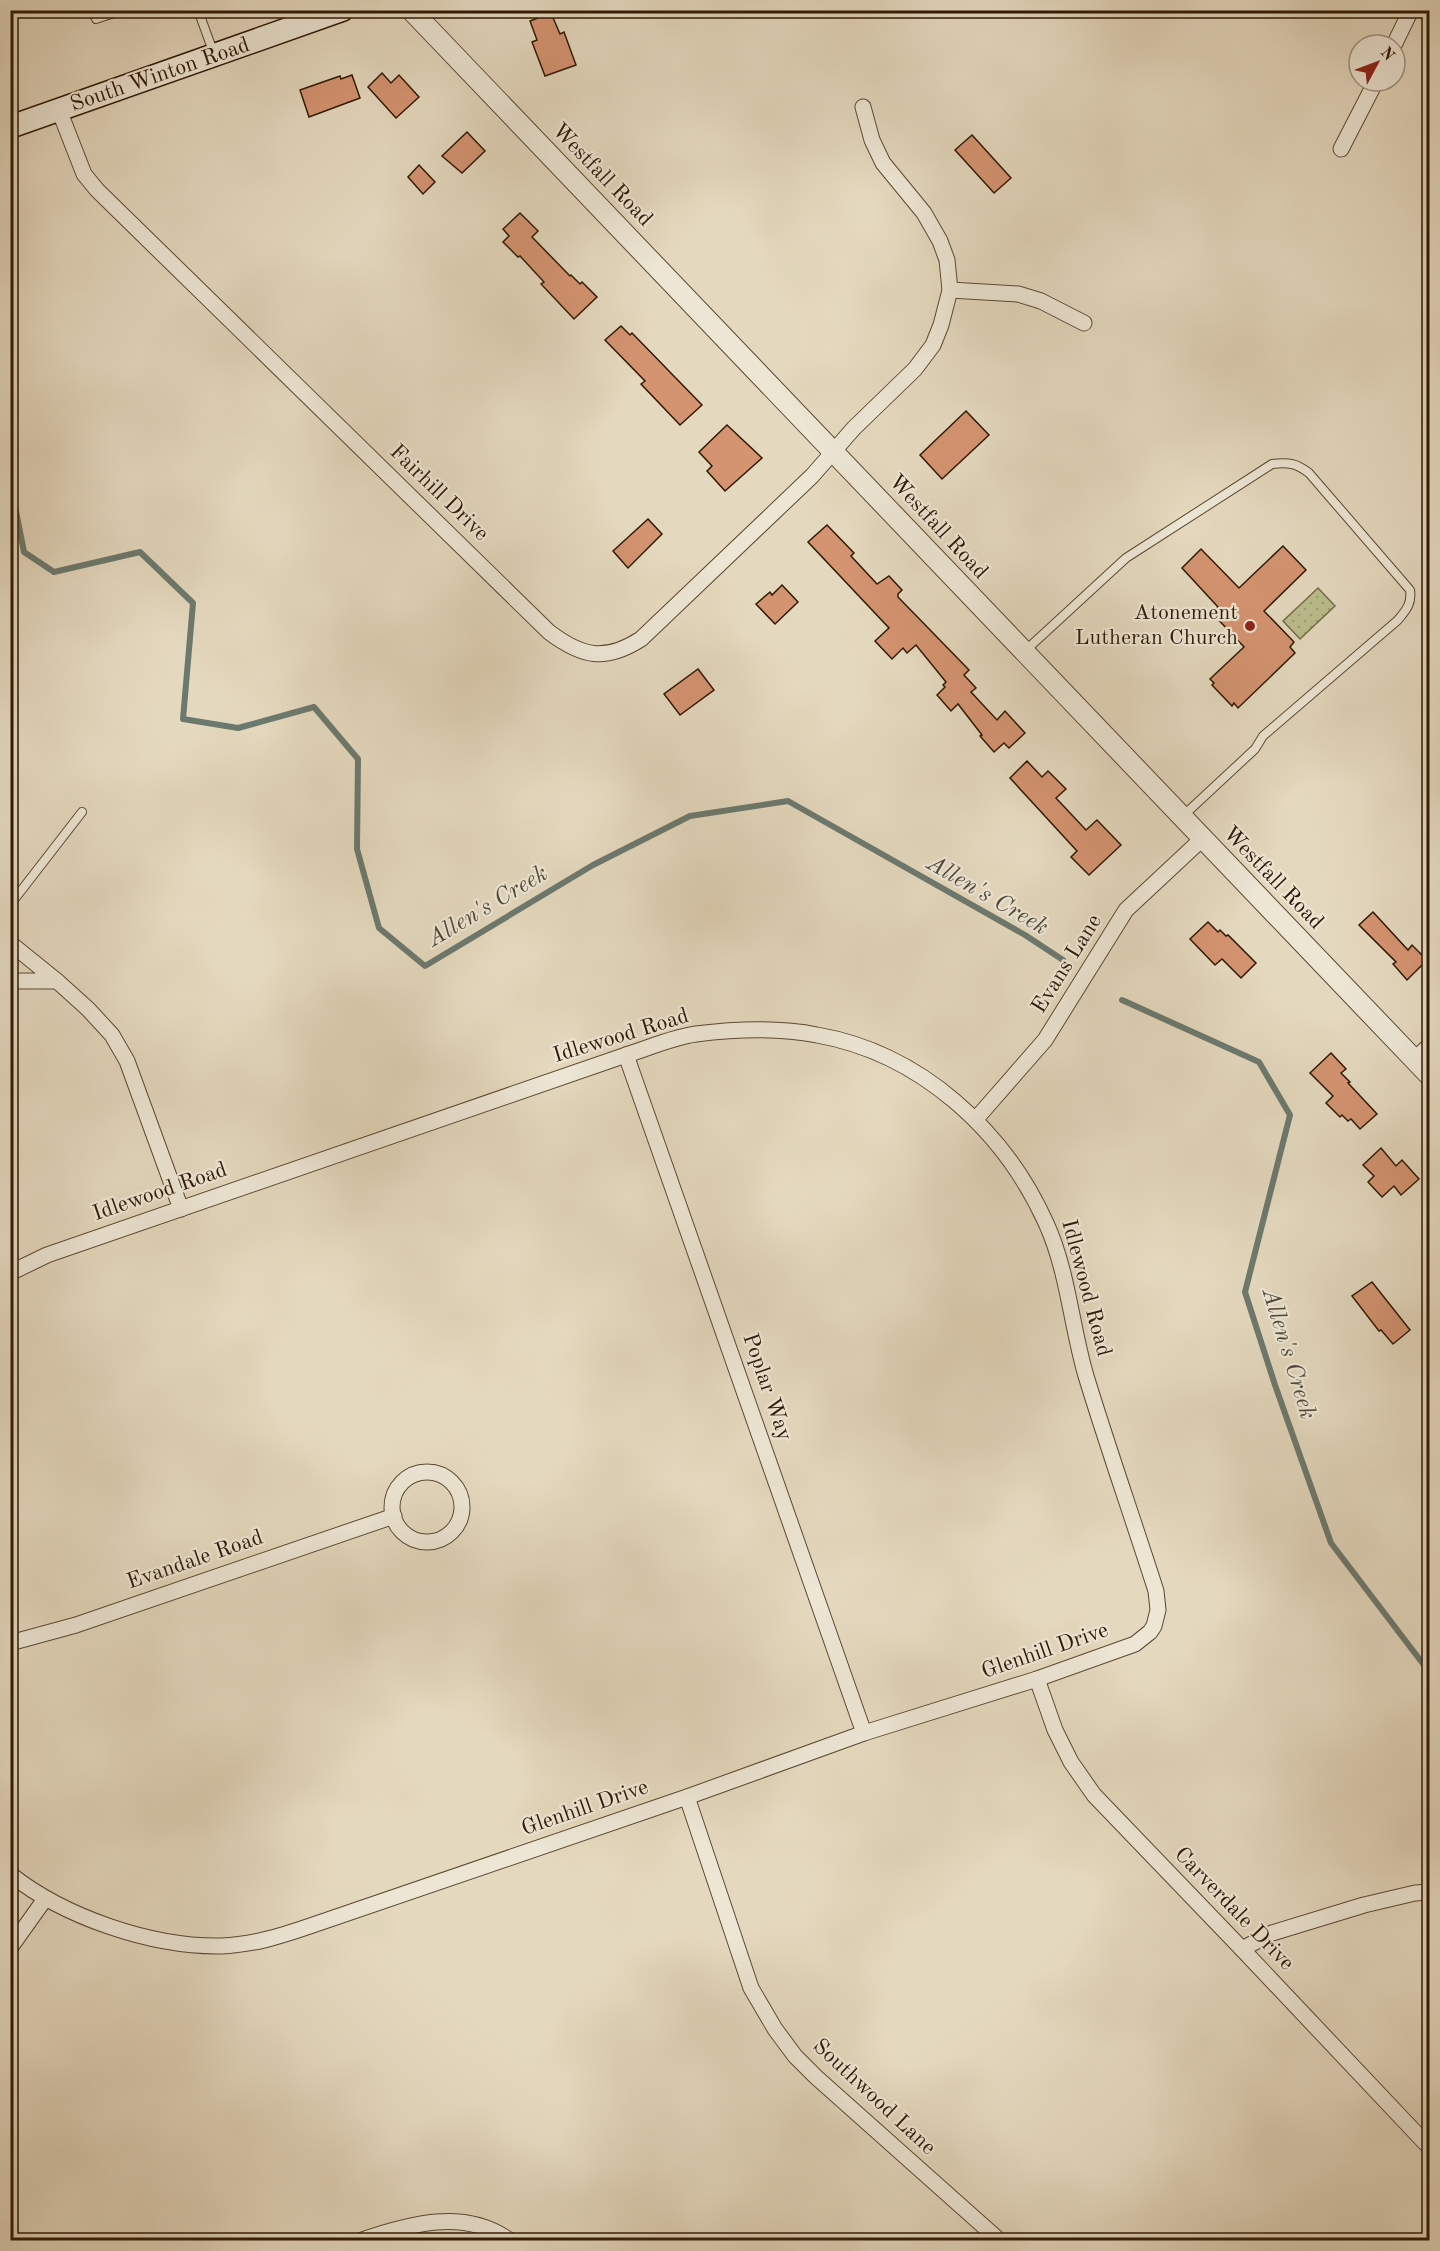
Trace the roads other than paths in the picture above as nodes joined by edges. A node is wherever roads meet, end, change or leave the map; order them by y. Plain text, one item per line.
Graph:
1 (92, 10) edge
2 (123, 10) edge
3 (198, 10) edge
4 (342, 10) edge
5 (411, 10) edge
6 (1412, 10) edge
7 (1400, 33) edge
8 (215, 56) junction
9 (1370, 93) edge
10 (863, 107) dead end
11 (59, 110) junction
12 (10, 127) edge
13 (1341, 149) dead end
14 (951, 290) junction
15 (1084, 323) dead end
16 (833, 452) junction
17 (1024, 652) junction
18 (82, 812) dead end
19 (1182, 817) junction
20 (1202, 838) junction
21 (10, 906) edge
22 (10, 943) edge
23 (10, 981) edge
24 (57, 981) junction
25 (1430, 1046) edge
26 (626, 1055) junction
27 (1414, 1060) junction
28 (1430, 1076) edge
29 (976, 1119) junction
30 (181, 1209) junction
31 (10, 1273) edge
32 (393, 1516) junction
33 (1158, 1610) joint
34 (10, 1644) edge
35 (1037, 1679) junction
36 (864, 1733) junction
37 (687, 1797) junction
38 (10, 1874) edge
39 (1430, 1892) edge
40 (45, 1899) junction
41 (10, 1948) edge
42 (1242, 1949) junction
43 (1430, 2148) edge
44 (362, 2241) edge
45 (509, 2241) edge
46 (999, 2241) edge

1 - 2 lane
3 - 8 lane
4 - 8 main road, South Winton Road
5 - 16 street, Westfall Road
6 - 7 street
8 - 11 main road, South Winton Road
9 - 13 street
10 - 14 street
11 - 12 main road, South Winton Road
11 - 16 street, Fairhill Drive
14 - 15 street
14 - 16 street, Fairhill Drive
16 - 17 street, Westfall Road
17 - 19 street, Westfall Road
17 - 19 lane
18 - 21 lane
19 - 20 street, Westfall Road
20 - 27 street, Westfall Road
20 - 29 street, Evans Lane
22 - 24 street
23 - 24 street
24 - 30 street
25 - 27 street
26 - 29 street, Idlewood Road
26 - 30 street, Idlewood Road
26 - 36 street, Poplar Way
27 - 28 street, Westfall Road
29 - 33 street, Idlewood Road
30 - 31 street, Idlewood Road
32 - 32 street
32 - 34 street, Evandale Road
33 - 35 street, Glenhill Drive
35 - 36 street, Glenhill Drive
35 - 42 street, Carverdale Drive
36 - 37 street, Glenhill Drive
37 - 40 street, Glenhill Drive
37 - 46 street, Southwood Lane
38 - 40 street, Glenhill Drive
39 - 42 street
40 - 41 street
42 - 43 street, Carverdale Drive
44 - 45 street

